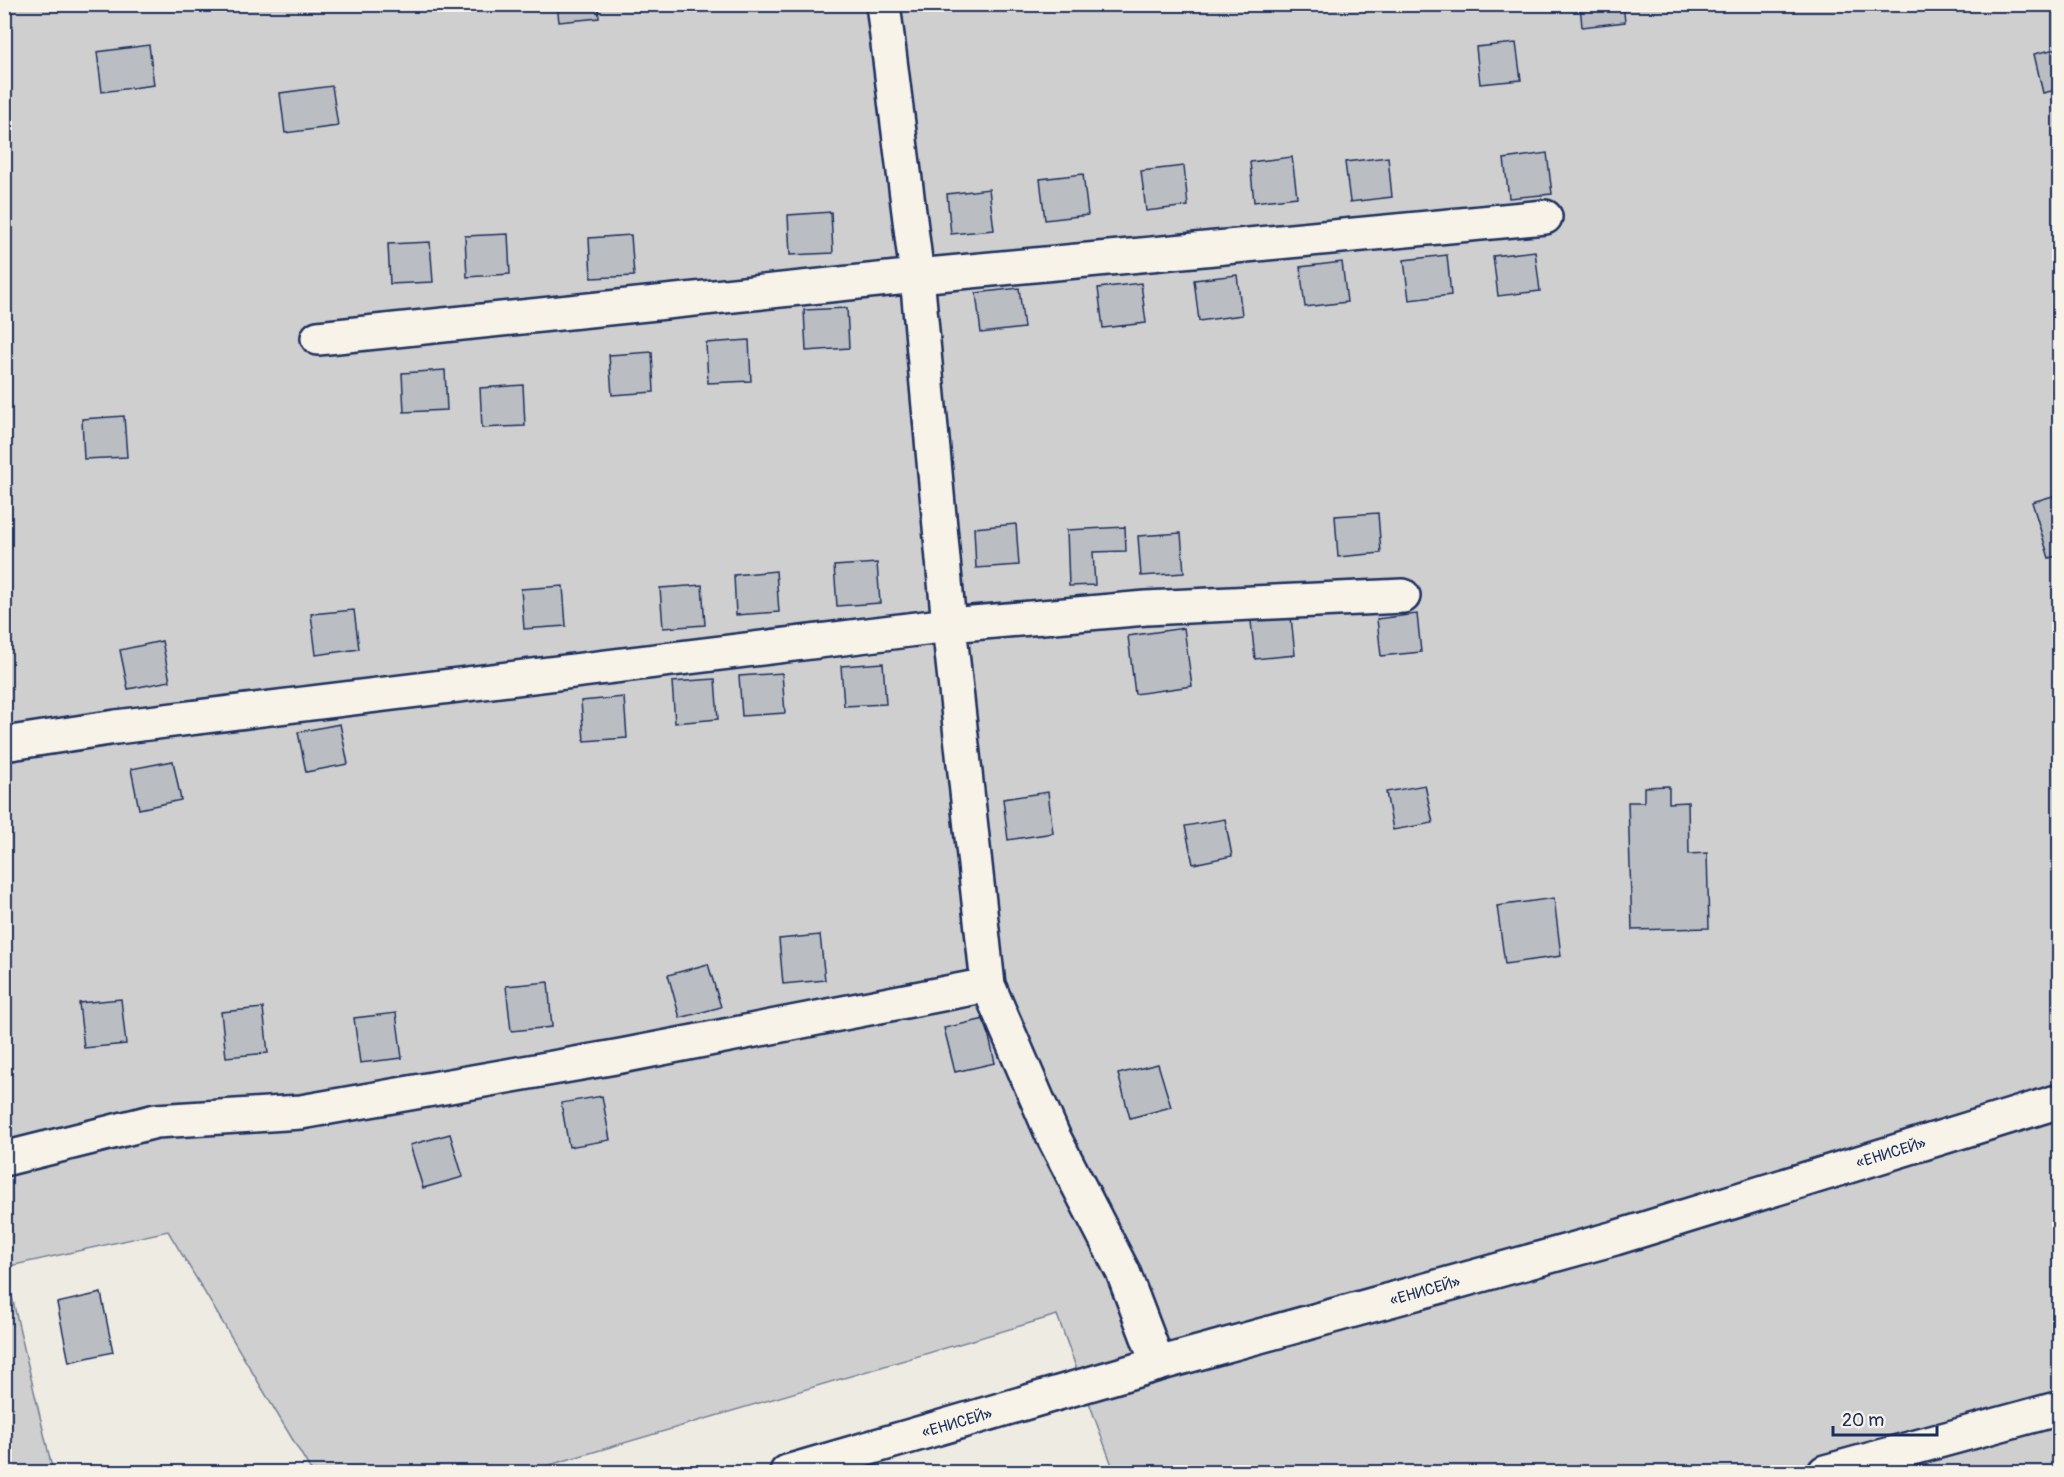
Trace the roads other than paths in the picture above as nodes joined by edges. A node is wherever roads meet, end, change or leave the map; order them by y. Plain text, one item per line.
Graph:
1 (883, 4) edge
2 (1545, 217) dead end
3 (917, 276) junction
4 (318, 338) dead end
5 (1403, 596) dead end
6 (949, 625) junction
7 (4, 744) edge
8 (988, 985) junction
9 (2060, 1101) edge
10 (4, 1159) edge
11 (1158, 1364) junction
12 (2060, 1408) edge
13 (787, 1473) edge
14 (1825, 1473) edge

1 - 3 main road
2 - 3 main road
3 - 4 main road
3 - 6 main road
5 - 6 main road
6 - 7 main road
6 - 8 main road
8 - 10 main road
8 - 11 main road
9 - 11 main road, «ЕНИСЕЙ»
11 - 13 main road, «ЕНИСЕЙ»
12 - 14 main road

